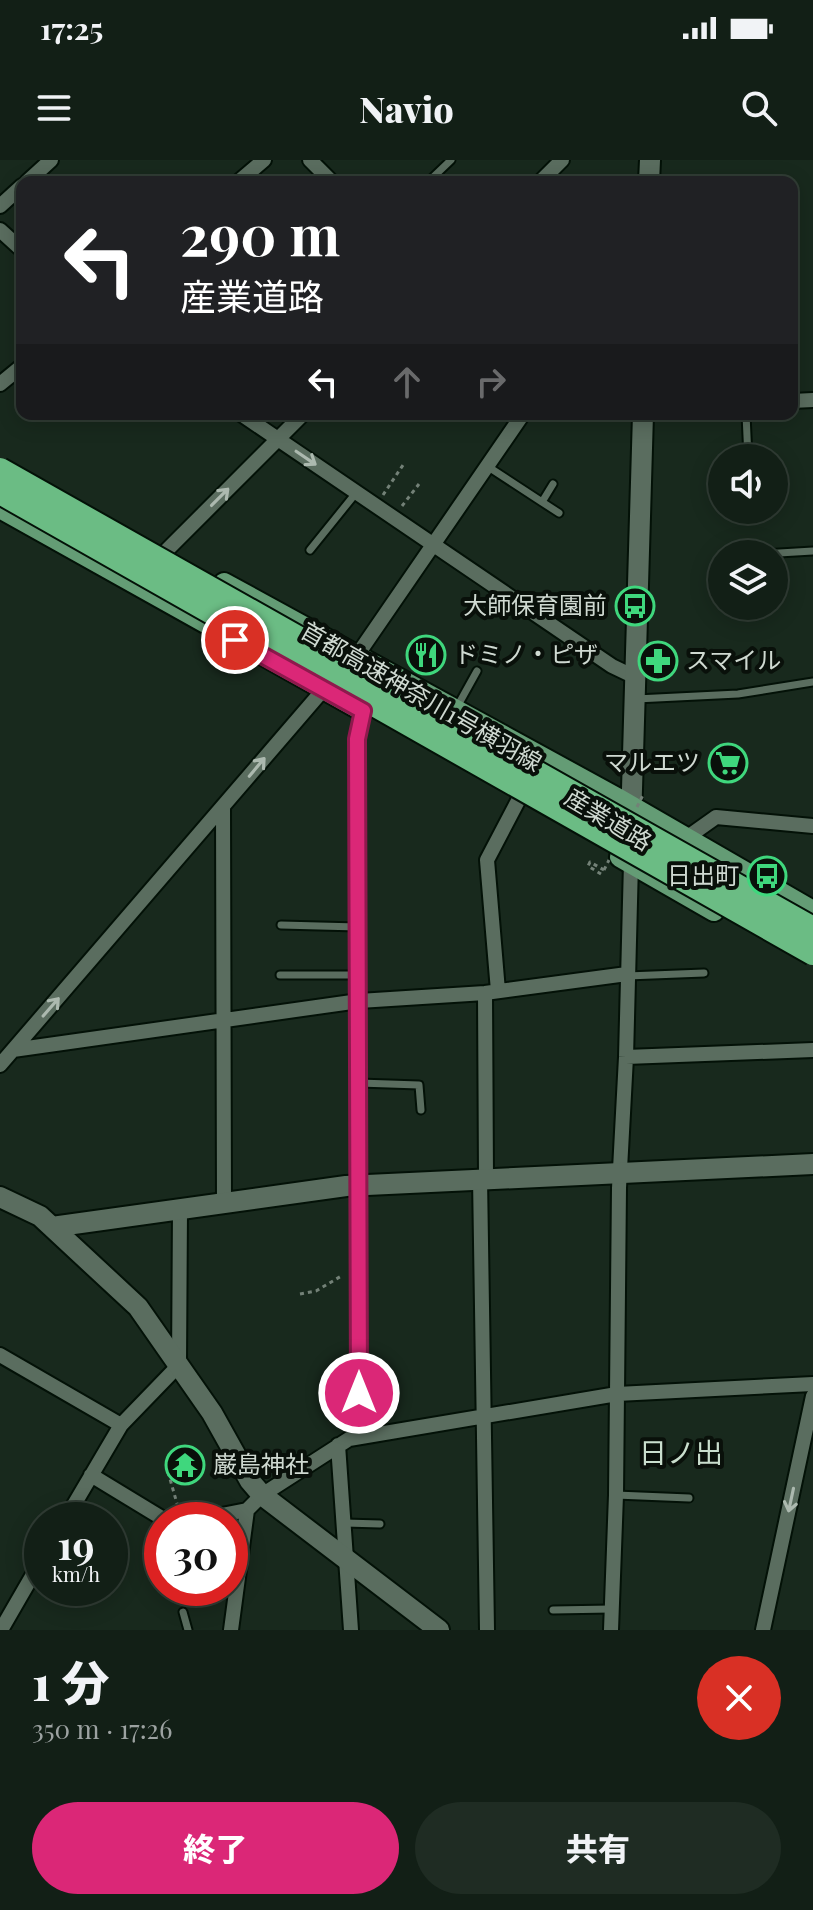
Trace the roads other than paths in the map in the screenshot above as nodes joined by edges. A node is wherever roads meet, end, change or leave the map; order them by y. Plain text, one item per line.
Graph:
1 (51, 160) edge
2 (264, 160) edge
3 (310, 160) edge
4 (451, 160) edge
5 (562, 160) edge
6 (34, 176) edge
7 (247, 176) edge
8 (326, 176) edge
9 (434, 176) edge
10 (546, 176) edge
11 (16, 191) edge
12 (0, 206) edge
13 (0, 230) edge
14 (16, 245) edge
15 (16, 371) edge
16 (0, 384) edge
17 (250, 420) edge
18 (297, 420) edge
19 (519, 420) edge
20 (642, 420) edge
21 (746, 420) edge
22 (278, 439) junction
23 (747, 444) edge
24 (0, 458) edge
25 (487, 466) junction
26 (0, 470) edge
27 (553, 484) dead end
28 (0, 492) edge
29 (357, 492) junction
30 (542, 502) junction
31 (0, 508) edge
32 (559, 513) dead end
33 (432, 543) junction
34 (310, 550) dead end
35 (813, 551) edge
36 (165, 552) junction
37 (788, 552) edge
38 (358, 654) junction
39 (477, 671) dead end
40 (637, 678) junction
41 (813, 682) edge
42 (323, 690) junction
43 (636, 699) junction
44 (456, 709) junction
45 (363, 711) junction
46 (520, 797) junction
47 (223, 807) junction
48 (632, 807) junction
49 (813, 826) edge
50 (685, 839) junction
51 (631, 863) junction
52 (813, 911) edge
53 (281, 925) dead end
54 (358, 927) junction
55 (813, 929) edge
56 (813, 953) edge
57 (813, 966) edge
58 (704, 973) dead end
59 (280, 975) dead end
60 (359, 975) junction
61 (627, 975) junction
62 (492, 992) junction
63 (359, 1001) junction
64 (224, 1022) junction
65 (13, 1050) junction
66 (813, 1050) edge
67 (626, 1057) junction
68 (0, 1065) edge
69 (359, 1083) junction
70 (421, 1110) dead end
71 (813, 1164) edge
72 (621, 1173) junction
73 (483, 1178) junction
74 (357, 1185) junction
75 (0, 1197) edge
76 (224, 1204) junction
77 (180, 1210) junction
78 (52, 1227) junction
79 (0, 1355) edge
80 (179, 1365) junction
81 (813, 1384) edge
82 (617, 1394) junction
83 (813, 1396) edge
84 (482, 1419) junction
85 (121, 1425) junction
86 (359, 1437) junction
87 (338, 1445) junction
88 (91, 1475) junction
89 (262, 1495) junction
90 (616, 1495) junction
91 (689, 1498) dead end
92 (75, 1502) edge
93 (144, 1507) edge
94 (248, 1509) edge
95 (345, 1523) junction
96 (380, 1524) dead end
97 (346, 1559) junction
98 (24, 1590) edge
99 (234, 1606) edge
100 (611, 1609) junction
101 (553, 1610) dead end
102 (183, 1612) dead end
103 (1, 1630) edge
104 (188, 1630) edge
105 (231, 1630) edge
106 (351, 1630) edge
107 (439, 1630) edge
108 (487, 1630) edge
109 (611, 1630) edge
110 (763, 1630) edge

1 - 6 street
2 - 7 street
3 - 8 street
4 - 9 lane
5 - 10 street
11 - 12 street
13 - 14 street
15 - 16 street
17 - 22 street
18 - 22 street
19 - 25 street
20 - 40 street
21 - 23 lane
22 -> 29 street
36 -> 22 street
24 - 36 main road, 産業道路
25 - 30 lane
25 - 33 street
26 - 55 highway, 首都高速神奈川1号横羽線, bridge
27 - 30 lane
28 - 56 highway, 首都高速神奈川1号横羽線, bridge
29 - 33 street
29 - 34 lane
30 - 32 lane
31 - 42 main road, 産業道路
33 - 38 street
33 - 40 street
35 - 37 lane
36 - 38 main road, 産業道路
38 - 42 street
38 - 44 main road, 産業道路
39 - 44 lane
40 - 43 street
41 - 43 lane
42 - 45 main road, 産業道路
47 -> 42 street
43 - 48 street
44 - 48 main road, 産業道路
45 - 46 main road, 産業道路
45 - 54 street
46 - 51 main road, 産業道路
46 - 62 street
47 - 64 street
65 -> 47 street
48 - 50 main road, 産業道路
48 - 51 street
49 - 50 street
50 - 52 main road, 産業道路
51 - 57 main road, 産業道路
51 - 61 street
53 - 54 lane
54 - 60 street
58 - 61 lane
59 - 60 lane
60 - 63 street
61 - 62 street
61 - 67 street
62 - 63 street
62 - 73 street
63 - 64 street
63 - 69 street
64 - 65 street
64 - 76 street
65 - 68 street
66 - 67 street
67 - 72 street
69 - 70 lane
69 - 74 street
71 - 72 street
72 - 73 street
72 - 82 street
73 - 74 street
73 - 84 street
74 - 76 street
74 - 86 street
75 - 78 street
76 - 77 street
77 - 78 street
77 - 80 street
78 - 80 street
79 - 85 street
80 - 85 street
80 - 89 street
81 - 82 street
82 - 84 street
82 - 90 street
83 -> 110 street
84 - 86 street
84 - 108 street
85 - 88 street
86 - 87 street
87 - 89 street
87 - 95 street
88 - 92 street
88 - 93 street
89 - 94 street
89 - 97 street
90 - 91 lane
90 - 100 street
95 - 96 lane
95 - 97 street
97 - 106 street
97 - 107 street
98 - 103 street
99 - 105 street
100 - 101 lane
100 - 109 street
102 - 104 lane

